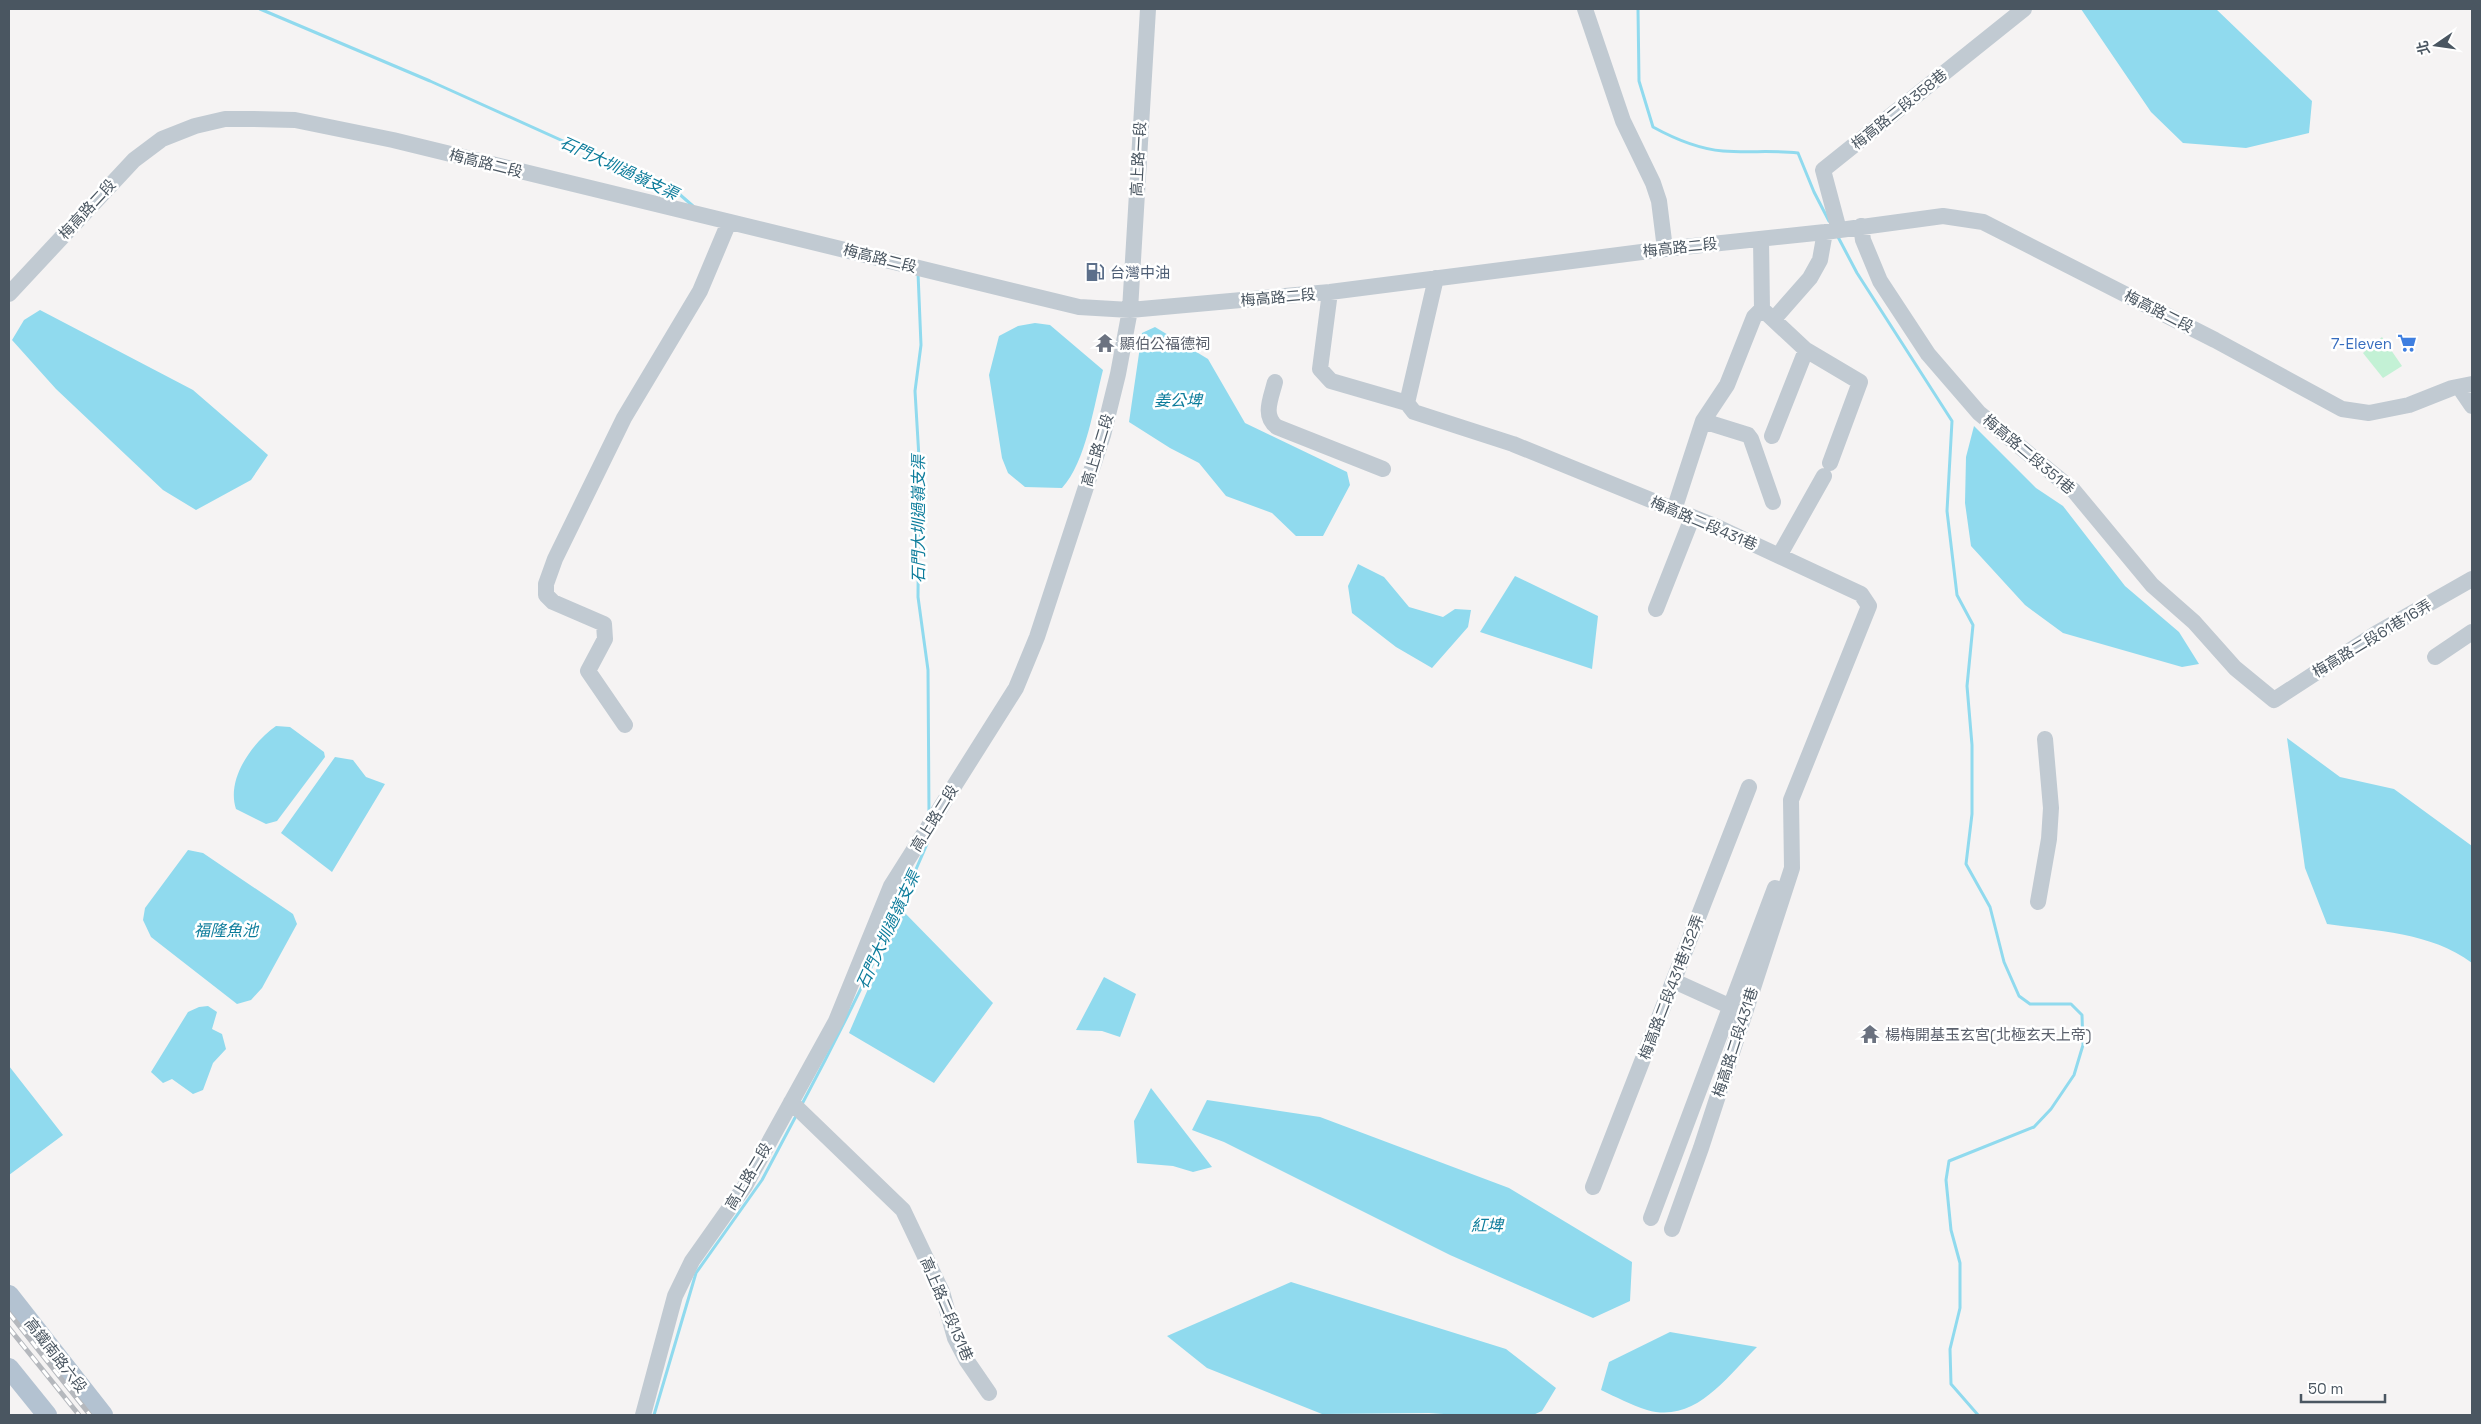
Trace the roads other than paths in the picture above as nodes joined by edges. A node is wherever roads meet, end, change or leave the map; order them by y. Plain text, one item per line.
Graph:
1 (1148, 9) edge
2 (1585, 9) edge
3 (2024, 9) edge
4 (1861, 226) junction
5 (727, 227) junction
6 (1832, 231) junction
7 (1761, 239) junction
8 (1665, 248) junction
9 (1436, 278) junction
10 (1330, 292) junction
11 (9, 294) edge
12 (1130, 310) junction
13 (1768, 314) junction
14 (1806, 350) junction
15 (1275, 382) dead end
16 (2466, 386) edge
17 (1407, 403) junction
18 (2472, 406) edge
19 (1703, 421) junction
20 (1772, 436) dead end
21 (1383, 469) dead end
22 (1773, 502) dead end
23 (1674, 510) junction
24 (1692, 518) junction
25 (1779, 556) junction
26 (2472, 579) edge
27 (1656, 609) dead end
28 (2472, 632) edge
29 (2435, 657) dead end
30 (2274, 700) joint
31 (625, 725) dead end
32 (2045, 739) dead end
33 (1749, 787) dead end
34 (1793, 854) junction
35 (2038, 902) dead end
36 (1674, 981) junction
37 (1729, 1006) junction
38 (797, 1108) junction
39 (1593, 1187) dead end
40 (1651, 1218) dead end
41 (1672, 1229) dead end
42 (9, 1295) edge
43 (9, 1368) edge
44 (989, 1393) dead end
45 (47, 1415) edge
46 (103, 1415) edge
47 (643, 1415) edge

1 - 12 street, 高上路一段
2 - 8 street
3 - 6 street, 梅高路二段358巷
4 - 6 street, 梅高路二段
4 - 16 street, 梅高路二段
4 - 30 street, 梅高路二段351巷
5 - 11 street, 梅高路二段
5 - 12 street, 梅高路二段
5 - 31 street
6 - 7 street, 梅高路二段
6 - 13 street
7 - 8 street, 梅高路二段
7 - 13 street
8 - 9 street, 梅高路二段
9 - 10 street, 梅高路二段
9 - 17 street
10 - 12 street, 梅高路二段
10 - 17 street, 梅高路二段431巷
12 - 38 street, 高上路二段
13 - 14 street
13 - 19 street
14 - 20 street
14 - 25 street
15 - 21 street
16 - 18 street
17 - 23 street, 梅高路二段431巷
19 - 22 street
19 - 23 street
23 - 24 street, 梅高路二段431巷
24 - 25 street, 梅高路二段431巷
24 - 27 street
25 - 34 street, 梅高路二段431巷
26 - 30 street, 梅高路二段61巷16弄
28 - 29 street
32 - 35 street
33 - 36 street, 梅高路二段431巷132弄
34 - 37 street, 梅高路二段431巷
34 - 41 street, 梅高路二段431巷
36 - 37 street
36 - 39 street, 梅高路二段431巷132弄
37 - 40 street, 梅高路二段431巷
38 - 44 street, 高上路二段131巷
38 - 47 street, 高上路二段
42 - 46 main road, 高鐵南路六段
43 - 45 main road

